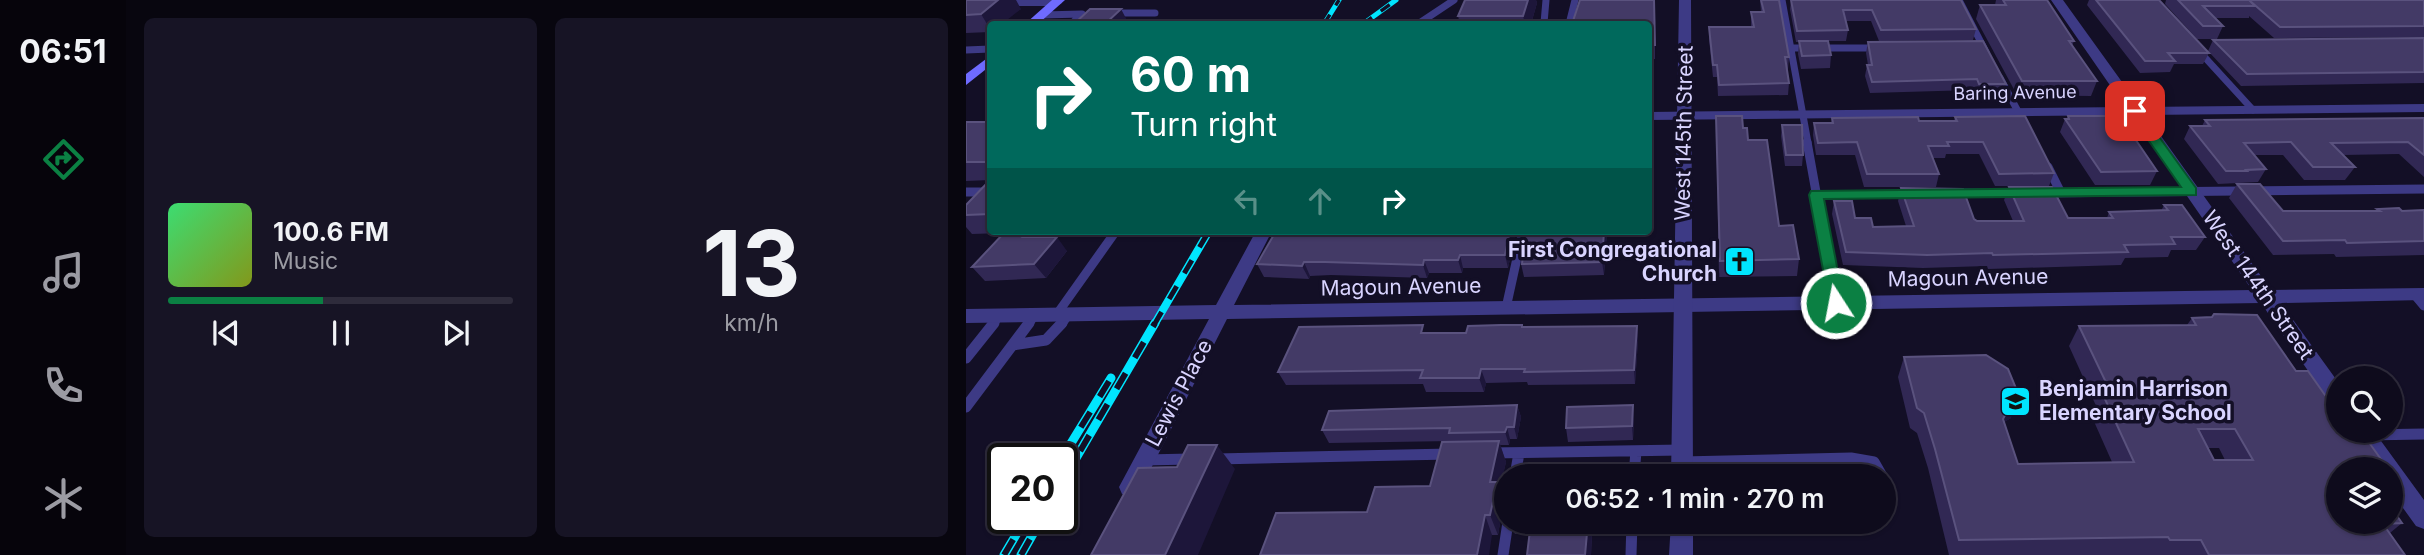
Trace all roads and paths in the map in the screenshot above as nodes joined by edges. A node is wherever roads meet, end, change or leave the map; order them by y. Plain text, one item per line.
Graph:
1 (1454, 0) edge
2 (1546, 0) edge
3 (1575, 0) edge
4 (1685, 0) edge
5 (1782, 0) edge
6 (1959, 0) edge
7 (2057, 0) edge
8 (1057, 1) edge
9 (966, 3) edge
10 (1155, 13) dead end
11 (1082, 14) junction
12 (1094, 14) edge
13 (1105, 14) edge
14 (1042, 15) junction
15 (1035, 21) edge
16 (1074, 21) edge
17 (1422, 21) edge
18 (1544, 21) edge
19 (1570, 21) edge
20 (2207, 45) dead end
21 (1983, 46) junction
22 (1887, 47) edge
23 (1970, 47) edge
24 (1790, 48) junction
25 (987, 49) edge
26 (966, 50) edge
27 (1989, 57) edge
28 (987, 63) edge
29 (1995, 68) edge
30 (966, 81) edge
31 (2424, 108) edge
32 (2253, 110) junction
33 (2135, 111) junction
34 (1801, 114) junction
35 (1652, 116) edge
36 (1684, 116) junction
37 (2022, 118) junction
38 (2043, 158) edge
39 (2424, 188) edge
40 (2191, 191) junction
41 (966, 192) edge
42 (987, 192) edge
43 (2061, 192) junction
44 (1925, 194) edge
45 (1939, 194) edge
46 (1816, 195) junction
47 (1113, 235) edge
48 (1262, 235) edge
49 (1522, 235) edge
50 (2266, 297) junction
51 (2420, 298) edge
52 (1836, 303) junction
53 (1682, 305) junction
54 (1506, 308) junction
55 (1222, 312) junction
56 (1063, 314) junction
57 (1000, 315) junction
58 (1035, 315) junction
59 (966, 316) edge
60 (1013, 345) junction
61 (966, 358) edge
62 (2326, 381) edge
63 (967, 405) edge
64 (2403, 434) edge
65 (2424, 434) edge
66 (1636, 451) junction
67 (1519, 453) junction
68 (1463, 454) edge
69 (1477, 454) edge
70 (1144, 460) junction
71 (1741, 461) junction
72 (1682, 463) edge
73 (1517, 464) edge
74 (1635, 464) edge
75 (1741, 464) edge
76 (1875, 464) edge
77 (2403, 489) edge
78 (1119, 508) edge
79 (2424, 519) edge
80 (1506, 534) edge
81 (1632, 534) edge
82 (1682, 534) edge
83 (1503, 555) edge
84 (1631, 555) edge
85 (1681, 555) edge

1 - 17 lane
2 - 18 lane
3 - 19 lane
4 - 36 street, West 145th Street
5 - 24 lane
6 - 21 lane
7 - 33 street, West 144th Street
8 - 9 street
8 - 14 main road
10 - 13 lane
11 - 12 lane
11 - 14 lane
11 - 16 lane
14 - 15 main road
20 - 32 lane
21 - 23 lane
21 - 27 lane
22 - 24 lane
24 - 34 lane
25 - 26 lane
28 - 30 main road
29 - 37 lane
31 - 32 street, Baring Avenue
32 - 33 street, Baring Avenue
33 - 37 street, Baring Avenue
33 - 40 street, West 144th Street
34 - 36 street, Baring Avenue
34 - 37 street, Baring Avenue
34 - 46 lane
35 - 36 street, Baring Avenue
36 - 53 street, West 145th Street
38 - 43 lane
39 - 40 lane
40 - 43 lane
40 - 50 street, West 144th Street
41 - 42 lane
43 - 45 lane
44 - 46 lane
46 - 52 lane
47 - 56 lane
48 - 55 street, Lewis Place
49 - 54 lane
50 - 51 street, Magoun Avenue
50 - 52 street, Magoun Avenue
50 - 62 street, West 144th Street
52 - 53 street, Magoun Avenue
53 - 54 street, Magoun Avenue
53 - 72 street, West 145th Street
54 - 55 street, Magoun Avenue
55 - 56 street, Magoun Avenue
55 - 70 street, Lewis Place
56 - 58 street, Magoun Avenue
56 - 60 lane
57 - 58 street, Magoun Avenue
57 - 59 street, Magoun Avenue
57 - 61 lane
58 - 60 lane
60 - 63 lane
64 - 65 lane
66 - 67 lane
66 - 72 lane
66 - 74 lane
67 - 69 lane
67 - 73 lane
68 - 70 lane
70 - 78 street, Lewis Place
71 - 72 lane
71 - 75 lane
71 - 76 lane
77 - 79 street
80 - 83 lane
81 - 84 lane
82 - 85 street

